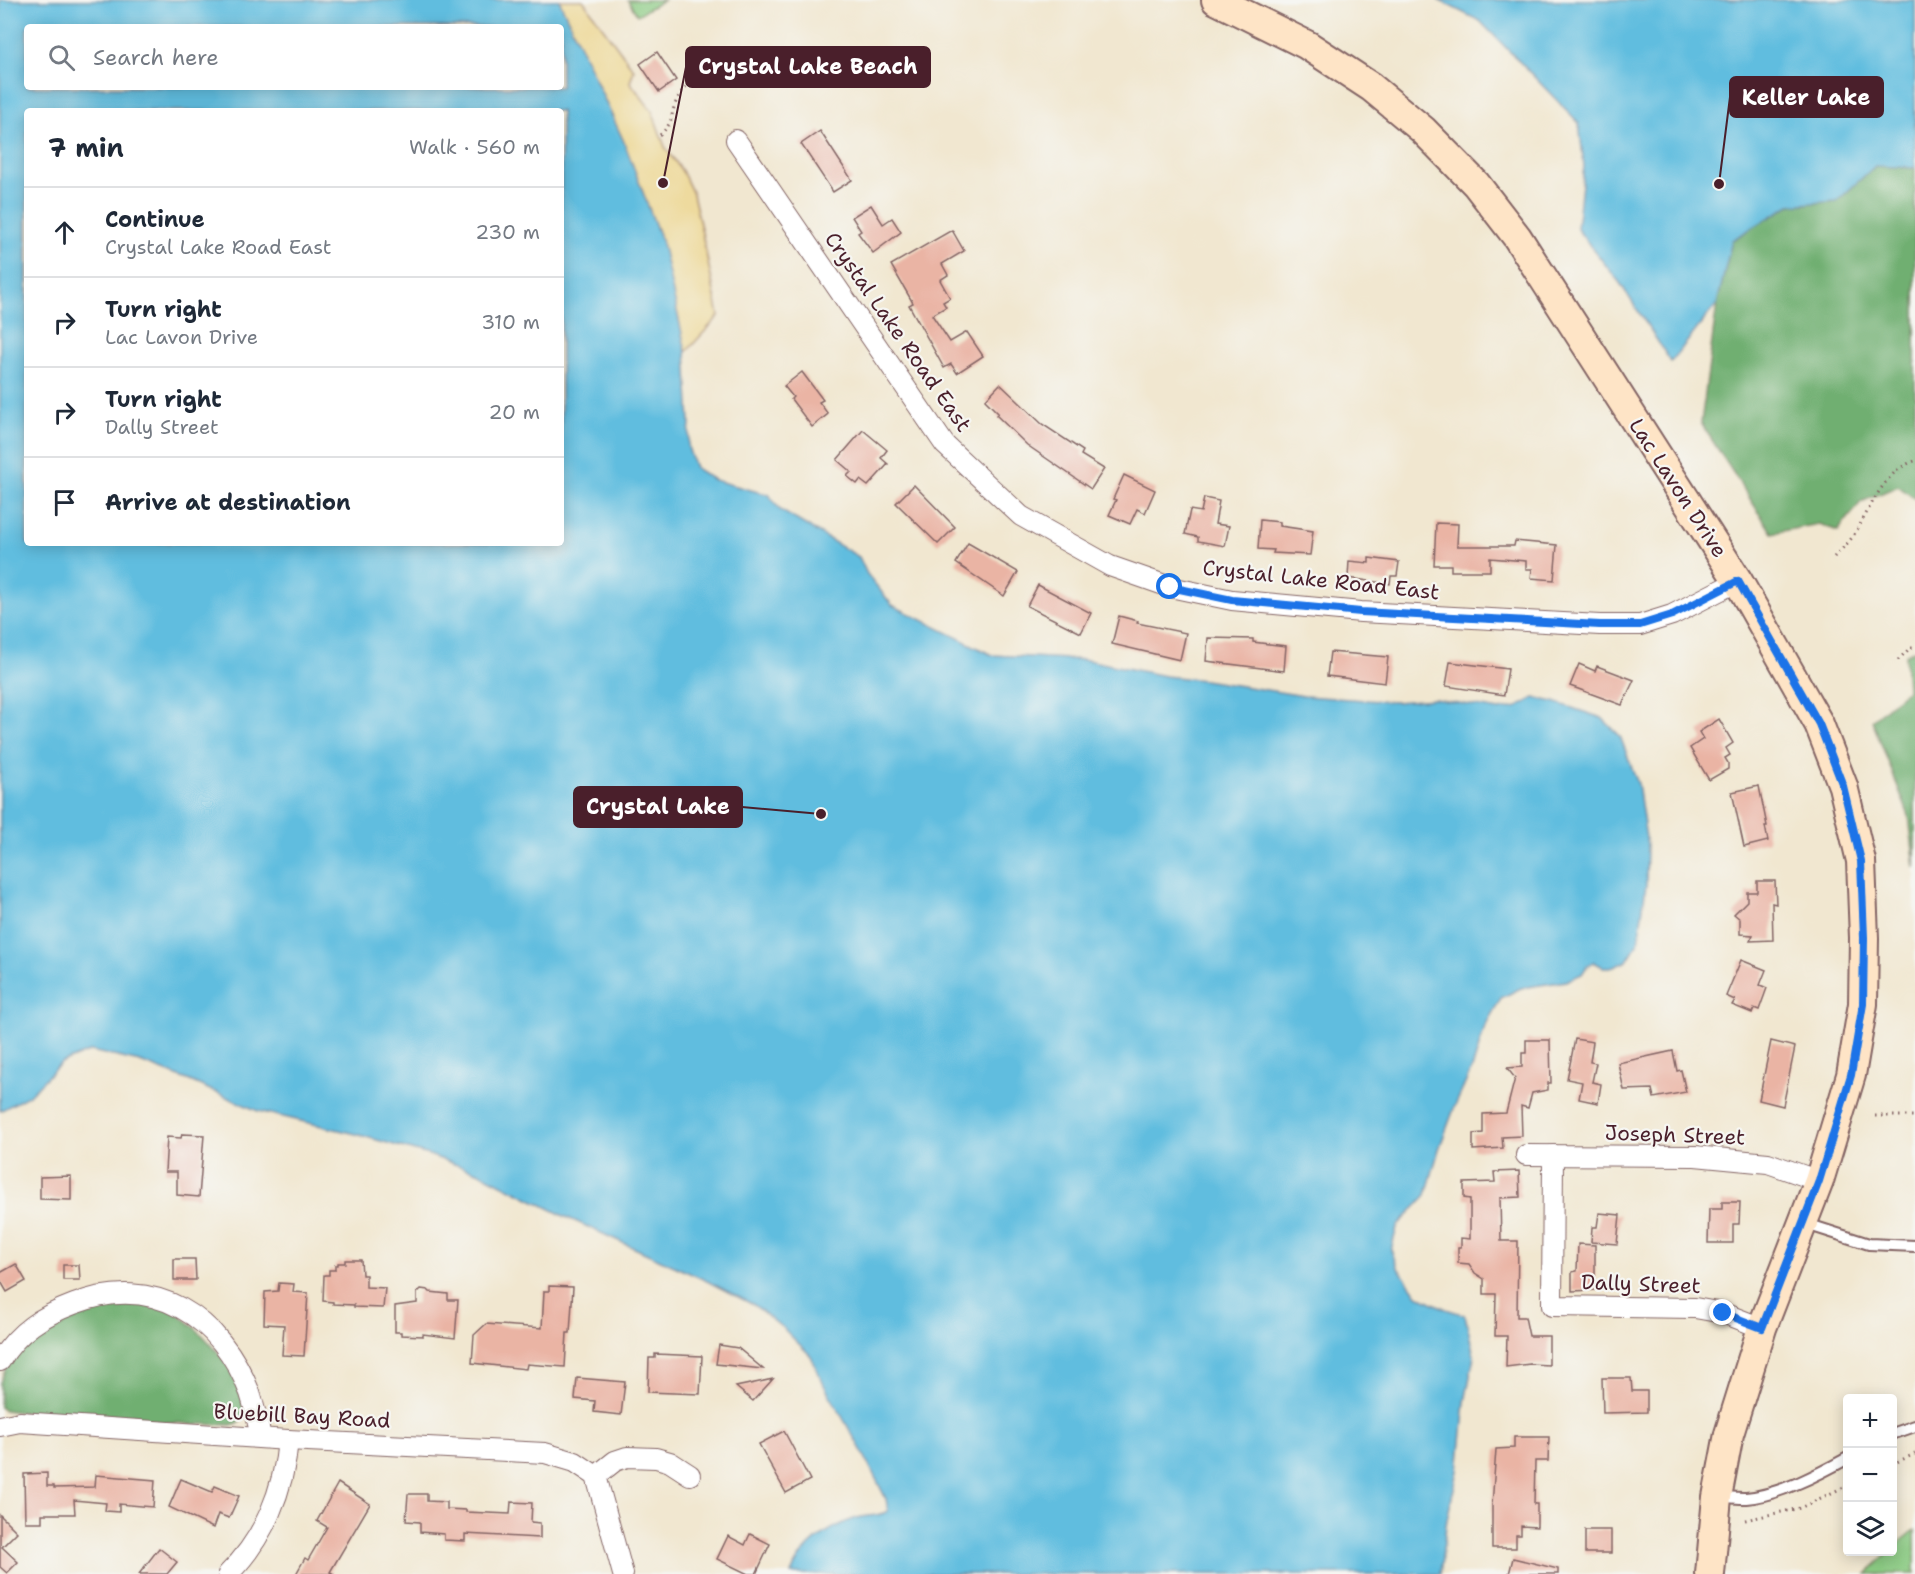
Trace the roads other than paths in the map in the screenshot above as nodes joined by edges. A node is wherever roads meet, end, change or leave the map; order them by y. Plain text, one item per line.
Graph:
1 (1216, 0) edge
2 (736, 140) dead end
3 (1738, 581) junction
4 (1526, 1155) dead end
5 (1553, 1155) junction
6 (1819, 1181) junction
7 (1803, 1223) junction
8 (1915, 1246) edge
9 (1762, 1328) junction
10 (0, 1361) edge
11 (0, 1426) edge
12 (1915, 1426) edge
13 (1897, 1433) edge
14 (261, 1438) junction
15 (288, 1440) junction
16 (1843, 1461) edge
17 (690, 1475) dead end
18 (596, 1476) junction
19 (1717, 1497) junction
20 (228, 1574) edge
21 (623, 1574) edge
22 (1710, 1574) edge

1 - 3 street, Lac Lavon Drive
2 - 3 street, Crystal Lake Road East
3 - 6 street, Lac Lavon Drive
4 - 5 street, Joseph Street
5 - 6 street, Joseph Street
5 - 9 street, Dally Street
6 - 7 street, Lac Lavon Drive
7 - 8 lane
7 - 9 street, Lac Lavon Drive
9 - 19 street, Lac Lavon Drive
10 - 14 street
11 - 14 street, Bluebill Bay Road
12 - 13 lane
14 - 15 street, Bluebill Bay Road
15 - 18 street, Bluebill Bay Road
15 - 20 street
16 - 19 lane
17 - 18 street
18 - 21 street
19 - 22 street, Lac Lavon Drive

